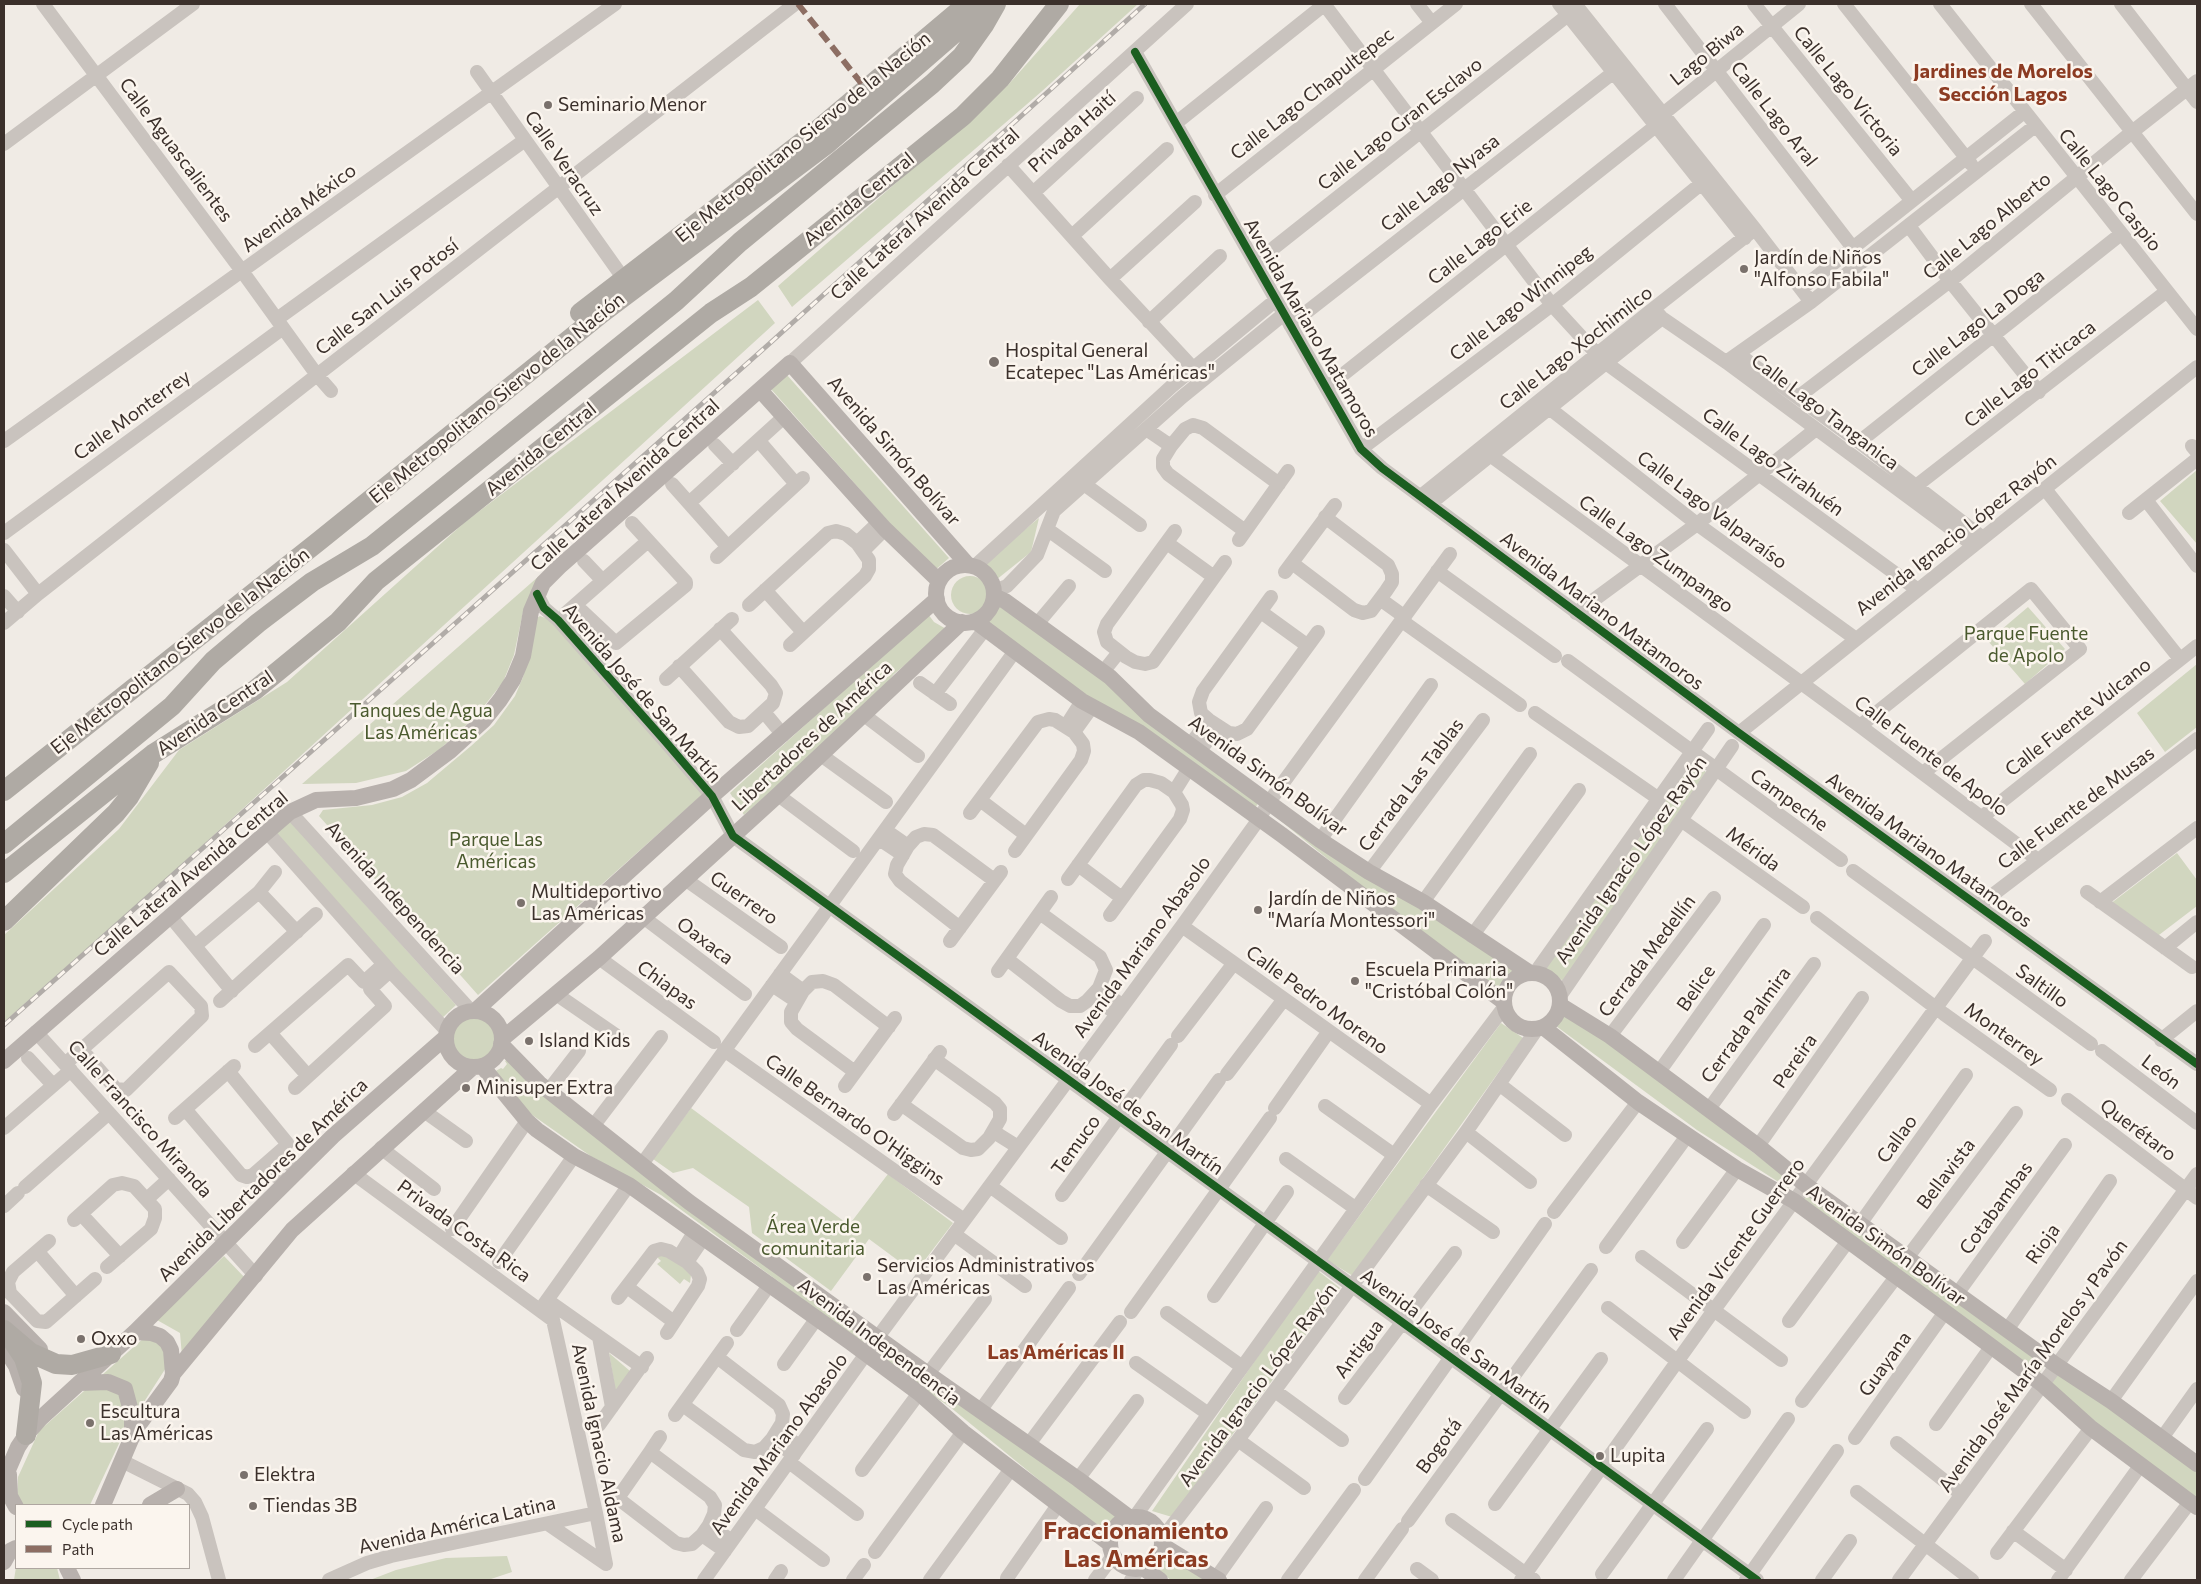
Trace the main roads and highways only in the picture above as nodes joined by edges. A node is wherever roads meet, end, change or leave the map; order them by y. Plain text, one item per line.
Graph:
1 (967, 4) edge
2 (988, 4) edge
3 (996, 4) edge
4 (1059, 4) edge
5 (790, 363) joint
6 (760, 390) junction
7 (971, 566) junction
8 (939, 582) junction
9 (994, 594) junction
10 (937, 599) junction
11 (974, 624) junction
12 (153, 754) junction
13 (4, 773) edge
14 (4, 791) edge
15 (4, 844) edge
16 (4, 873) edge
17 (4, 921) edge
18 (1532, 973) junction
19 (1560, 1001) junction
20 (1504, 1004) junction
21 (473, 1011) junction
22 (1540, 1028) junction
23 (446, 1034) junction
24 (502, 1041) junction
25 (4, 1061) edge
26 (478, 1066) junction
27 (6, 1327) edge
28 (134, 1332) junction
29 (111, 1354) junction
30 (173, 1374) junction
31 (79, 1383) junction
32 (26, 1435) junction
33 (132, 1438) junction
34 (2197, 1464) edge
35 (8, 1466) edge
36 (4, 1489) edge
37 (177, 1489) road end
38 (103, 1504) edge
39 (152, 1504) edge
40 (15, 1505) edge
41 (2194, 1505) edge
42 (1132, 1518) junction
43 (1162, 1542) junction
44 (15, 1548) edge
45 (1112, 1550) junction
46 (4, 1562) edge
47 (1137, 1572) edge
48 (1217, 1579) edge
49 (1160, 1580) edge

1 - 13 highway, Eje Metropolitano Siervo de la Nación
2 - 14 highway, Eje Metropolitano Siervo de la Nación
3 - 15 highway, Avenida Central
4 - 12 highway, Avenida Central
5 - 6 main road, Calle Lateral Avenida Central
5 - 7 main road, Avenida Simón Bolívar
6 - 8 main road
6 - 25 main road, Calle Lateral Avenida Central
7 - 8 main road
7 - 9 main road
8 - 10 main road
9 - 11 main road
9 - 18 main road, Avenida Simón Bolívar
10 - 11 main road
10 - 21 main road, Libertadores de América
11 - 20 main road, Avenida Simón Bolívar
11 - 24 main road, Libertadores de América
12 - 16 highway, Avenida Central
12 - 17 highway
18 - 19 main road
18 - 20 main road
19 - 22 main road
19 - 34 main road, Avenida Simón Bolívar
20 - 22 main road
21 - 23 main road
21 - 24 main road
22 - 41 main road, Avenida Simón Bolívar
23 - 26 main road
23 - 28 main road, Avenida Libertadores de América
24 - 26 main road
24 - 42 main road, Avenida Independencia
26 - 30 main road
26 - 45 main road, Avenida Independencia
27 - 29 highway
27 - 32 highway
28 - 29 main road, Avenida Libertadores de América
28 - 30 main road
29 - 31 main road
30 - 33 main road
31 - 32 main road
31 - 33 main road
32 - 35 main road
33 - 38 main road
35 - 36 main road
35 - 40 main road
37 - 39 main road
42 - 43 main road
42 - 45 main road
43 - 47 main road
43 - 48 main road
44 - 46 main road
45 - 47 main road
47 - 49 main road

